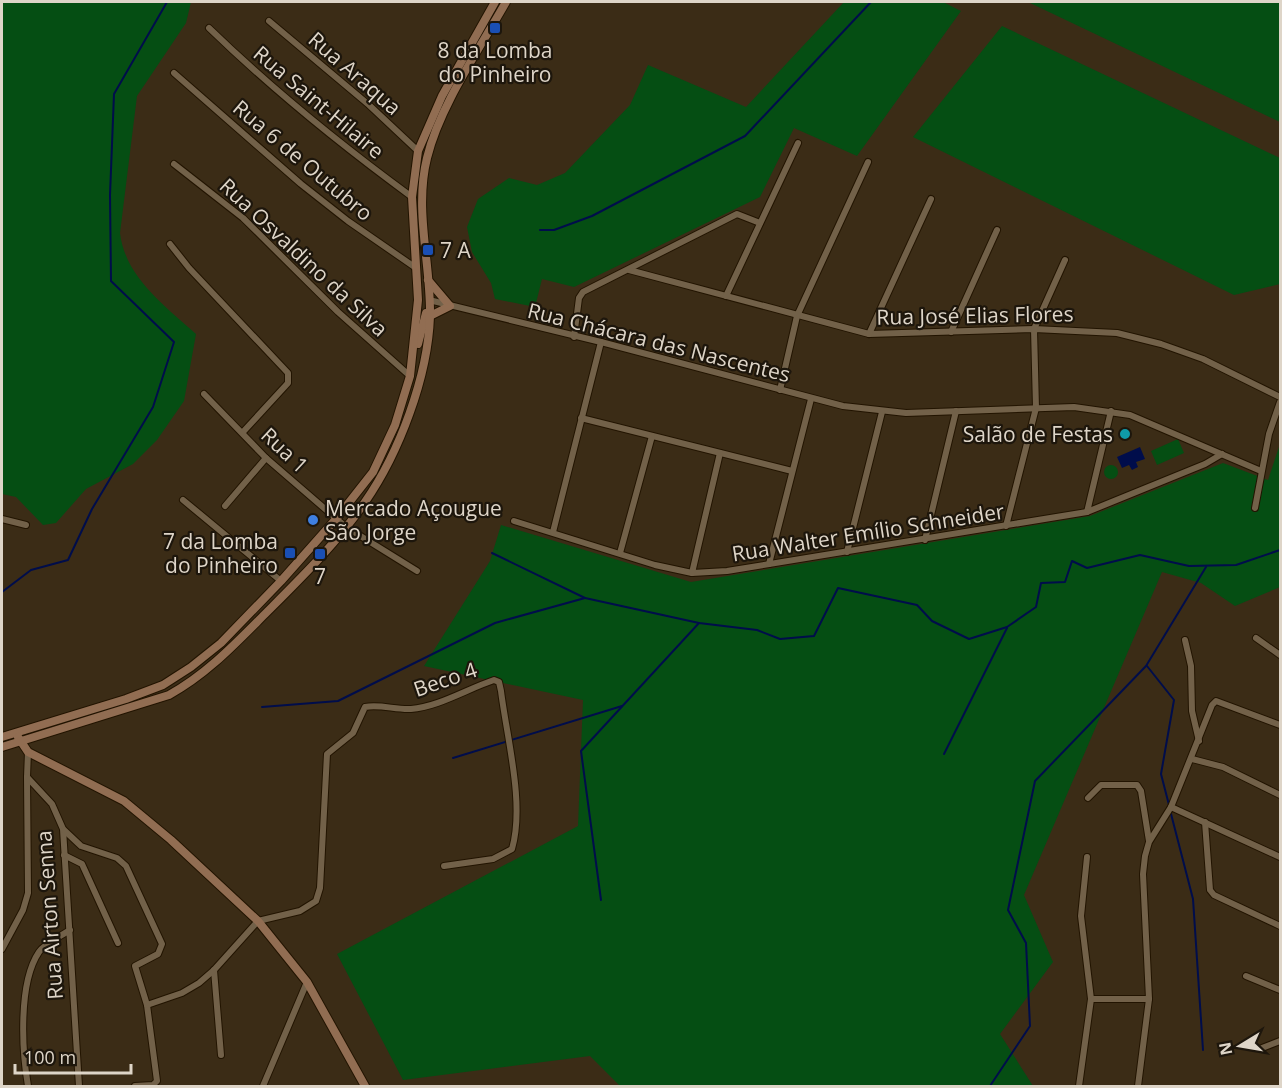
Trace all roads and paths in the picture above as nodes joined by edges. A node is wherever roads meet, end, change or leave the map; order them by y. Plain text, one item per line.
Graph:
1 (495, 2) edge
2 (506, 2) edge
3 (269, 21) dead end
4 (209, 28) dead end
5 (174, 73) dead end
6 (442, 96) junction
7 (451, 101) junction
8 (798, 142) dead end
9 (418, 151) junction
10 (868, 162) dead end
11 (174, 164) dead end
12 (412, 197) junction
13 (931, 199) dead end
14 (413, 222) junction
15 (760, 223) junction
16 (997, 230) dead end
17 (170, 244) dead end
18 (1065, 260) dead end
19 (416, 268) junction
20 (629, 270) junction
21 (427, 280) junction
22 (726, 296) junction
23 (429, 300) junction
24 (450, 306) junction
25 (430, 316) junction
26 (797, 316) junction
27 (1034, 329) junction
28 (951, 332) junction
29 (869, 334) junction
30 (574, 337) junction
31 (601, 342) junction
32 (410, 376) junction
33 (780, 390) junction
34 (204, 394) dead end
35 (1281, 397) edge
36 (811, 399) junction
37 (1281, 402) edge
38 (1036, 408) junction
39 (956, 411) junction
40 (1111, 411) junction
41 (882, 412) junction
42 (581, 418) junction
43 (243, 432) junction
44 (652, 436) junction
45 (720, 453) junction
46 (1222, 454) junction
47 (266, 458) junction
48 (792, 471) junction
49 (1261, 471) junction
50 (183, 500) dead end
51 (225, 507) dead end
52 (1255, 508) dead end
53 (1087, 512) junction
54 (2, 519) edge
55 (336, 519) junction
56 (514, 521) dead end
57 (26, 525) dead end
58 (1006, 526) junction
59 (346, 527) junction
60 (553, 532) junction
61 (924, 540) junction
62 (847, 552) junction
63 (620, 553) junction
64 (769, 564) junction
65 (417, 571) dead end
66 (693, 573) junction
67 (281, 581) junction
68 (1256, 638) dead end
69 (1185, 640) dead end
70 (1281, 655) edge
71 (1281, 725) edge
72 (2, 737) edge
73 (18, 737) junction
74 (1199, 742) junction
75 (2, 747) edge
76 (28, 752) junction
77 (1192, 759) junction
78 (27, 777) junction
79 (1281, 795) edge
80 (1088, 798) dead end
81 (1171, 807) junction
82 (1205, 822) junction
83 (63, 829) junction
84 (1149, 842) junction
85 (64, 855) junction
86 (1087, 857) dead end
87 (1281, 857) edge
88 (444, 866) dead end
89 (258, 921) junction
90 (1281, 926) edge
91 (70, 930) junction
92 (118, 943) dead end
93 (2, 949) edge
94 (214, 970) junction
95 (1246, 976) dead end
96 (307, 982) junction
97 (1281, 990) edge
98 (1091, 999) junction
99 (1149, 999) junction
100 (147, 1005) junction
101 (1281, 1041) edge
102 (1262, 1048) dead end
103 (221, 1055) dead end
104 (361, 1084) edge
105 (28, 1086) edge
106 (79, 1086) edge
107 (135, 1086) edge
108 (263, 1086) edge
109 (1079, 1086) edge
110 (1138, 1086) edge

1 - 6 main road
2 - 7 main road
3 - 9 street, Rua Araqua
4 - 12 street, Rua Saint-Hilaire
5 - 19 street, Rua 6 de Outubro
6 - 7 main road
6 - 9 main road
7 - 21 main road
8 - 15 street
9 - 12 main road
10 - 26 street
11 - 32 street, Rua Osvaldino da Silva
12 - 14 main road
13 - 29 street
14 - 19 main road
14 - 23 main road
15 - 20 street
15 - 22 street
16 - 28 street
17 - 43 street
18 - 27 street
19 - 32 main road
20 - 22 street, Rua José Elias Flores
20 - 30 street
21 - 23 main road
21 - 24 main road
22 - 26 street, Rua José Elias Flores
23 - 24 street, Rua Chácara das Nascentes
23 - 25 main road
23 - 32 main road
24 - 25 main road
24 - 30 street, Rua Chácara das Nascentes
25 - 59 main road
26 - 29 street, Rua José Elias Flores
26 - 33 street
27 - 28 street, Rua José Elias Flores
27 - 35 street, Rua José Elias Flores
27 - 38 street
28 - 29 street, Rua José Elias Flores
30 - 31 street, Rua Chácara das Nascentes
31 - 33 street, Rua Chácara das Nascentes
31 - 42 street
32 - 55 main road
33 - 36 street, Rua Chácara das Nascentes
34 - 43 street, Rua 1
36 - 41 street, Rua Chácara das Nascentes
36 - 48 street
37 - 49 street
38 - 39 street, Rua Chácara das Nascentes
38 - 40 street, Rua Chácara das Nascentes
38 - 58 street
39 - 41 street, Rua Chácara das Nascentes
39 - 61 street
40 - 46 street, Rua Chácara das Nascentes
40 - 53 street
41 - 62 street
42 - 44 street
42 - 60 street
43 - 47 street, Rua 1
44 - 45 street
44 - 63 street
45 - 48 street
45 - 66 street
46 - 49 street, Rua Chácara das Nascentes
46 - 53 street, Rua Walter Emílio Schneider
47 - 51 street
47 - 55 street, Rua 1
48 - 64 street
49 - 52 street
50 - 67 street
53 - 58 street, Rua Walter Emílio Schneider
54 - 57 street
55 - 59 street, Rua 1
55 - 67 main road
56 - 60 street, Rua Walter Emílio Schneider
58 - 61 street, Rua Walter Emílio Schneider
59 - 65 street, Rua 1
59 - 73 main road
60 - 63 street, Rua Walter Emílio Schneider
61 - 62 street, Rua Walter Emílio Schneider
62 - 64 street, Rua Walter Emílio Schneider
63 - 66 street, Rua Walter Emílio Schneider
64 - 66 street, Rua Walter Emílio Schneider
67 - 73 main road
68 - 70 street
69 - 74 street
71 - 74 street
72 - 73 main road
73 - 75 main road
73 - 76 main road
74 - 77 street
76 - 78 street
76 - 89 main road
77 - 79 street
77 - 81 street
78 - 83 street, Rua Airton Senna
78 - 93 street
80 - 84 street
81 - 82 street
81 - 84 street
82 - 87 street
82 - 90 street
83 - 85 street, Rua Airton Senna
83 - 100 street
84 - 99 street
85 - 91 street, Rua Airton Senna
85 - 92 street
86 - 98 street
88 - 89 street, Beco 4
89 - 94 street
89 - 96 main road
91 - 105 street
91 - 106 street, Rua Airton Senna
94 - 100 street
94 - 103 street
95 - 97 street
96 - 104 main road
96 - 108 street
98 - 99 street
98 - 109 street
99 - 110 street
100 - 107 street
101 - 102 street

